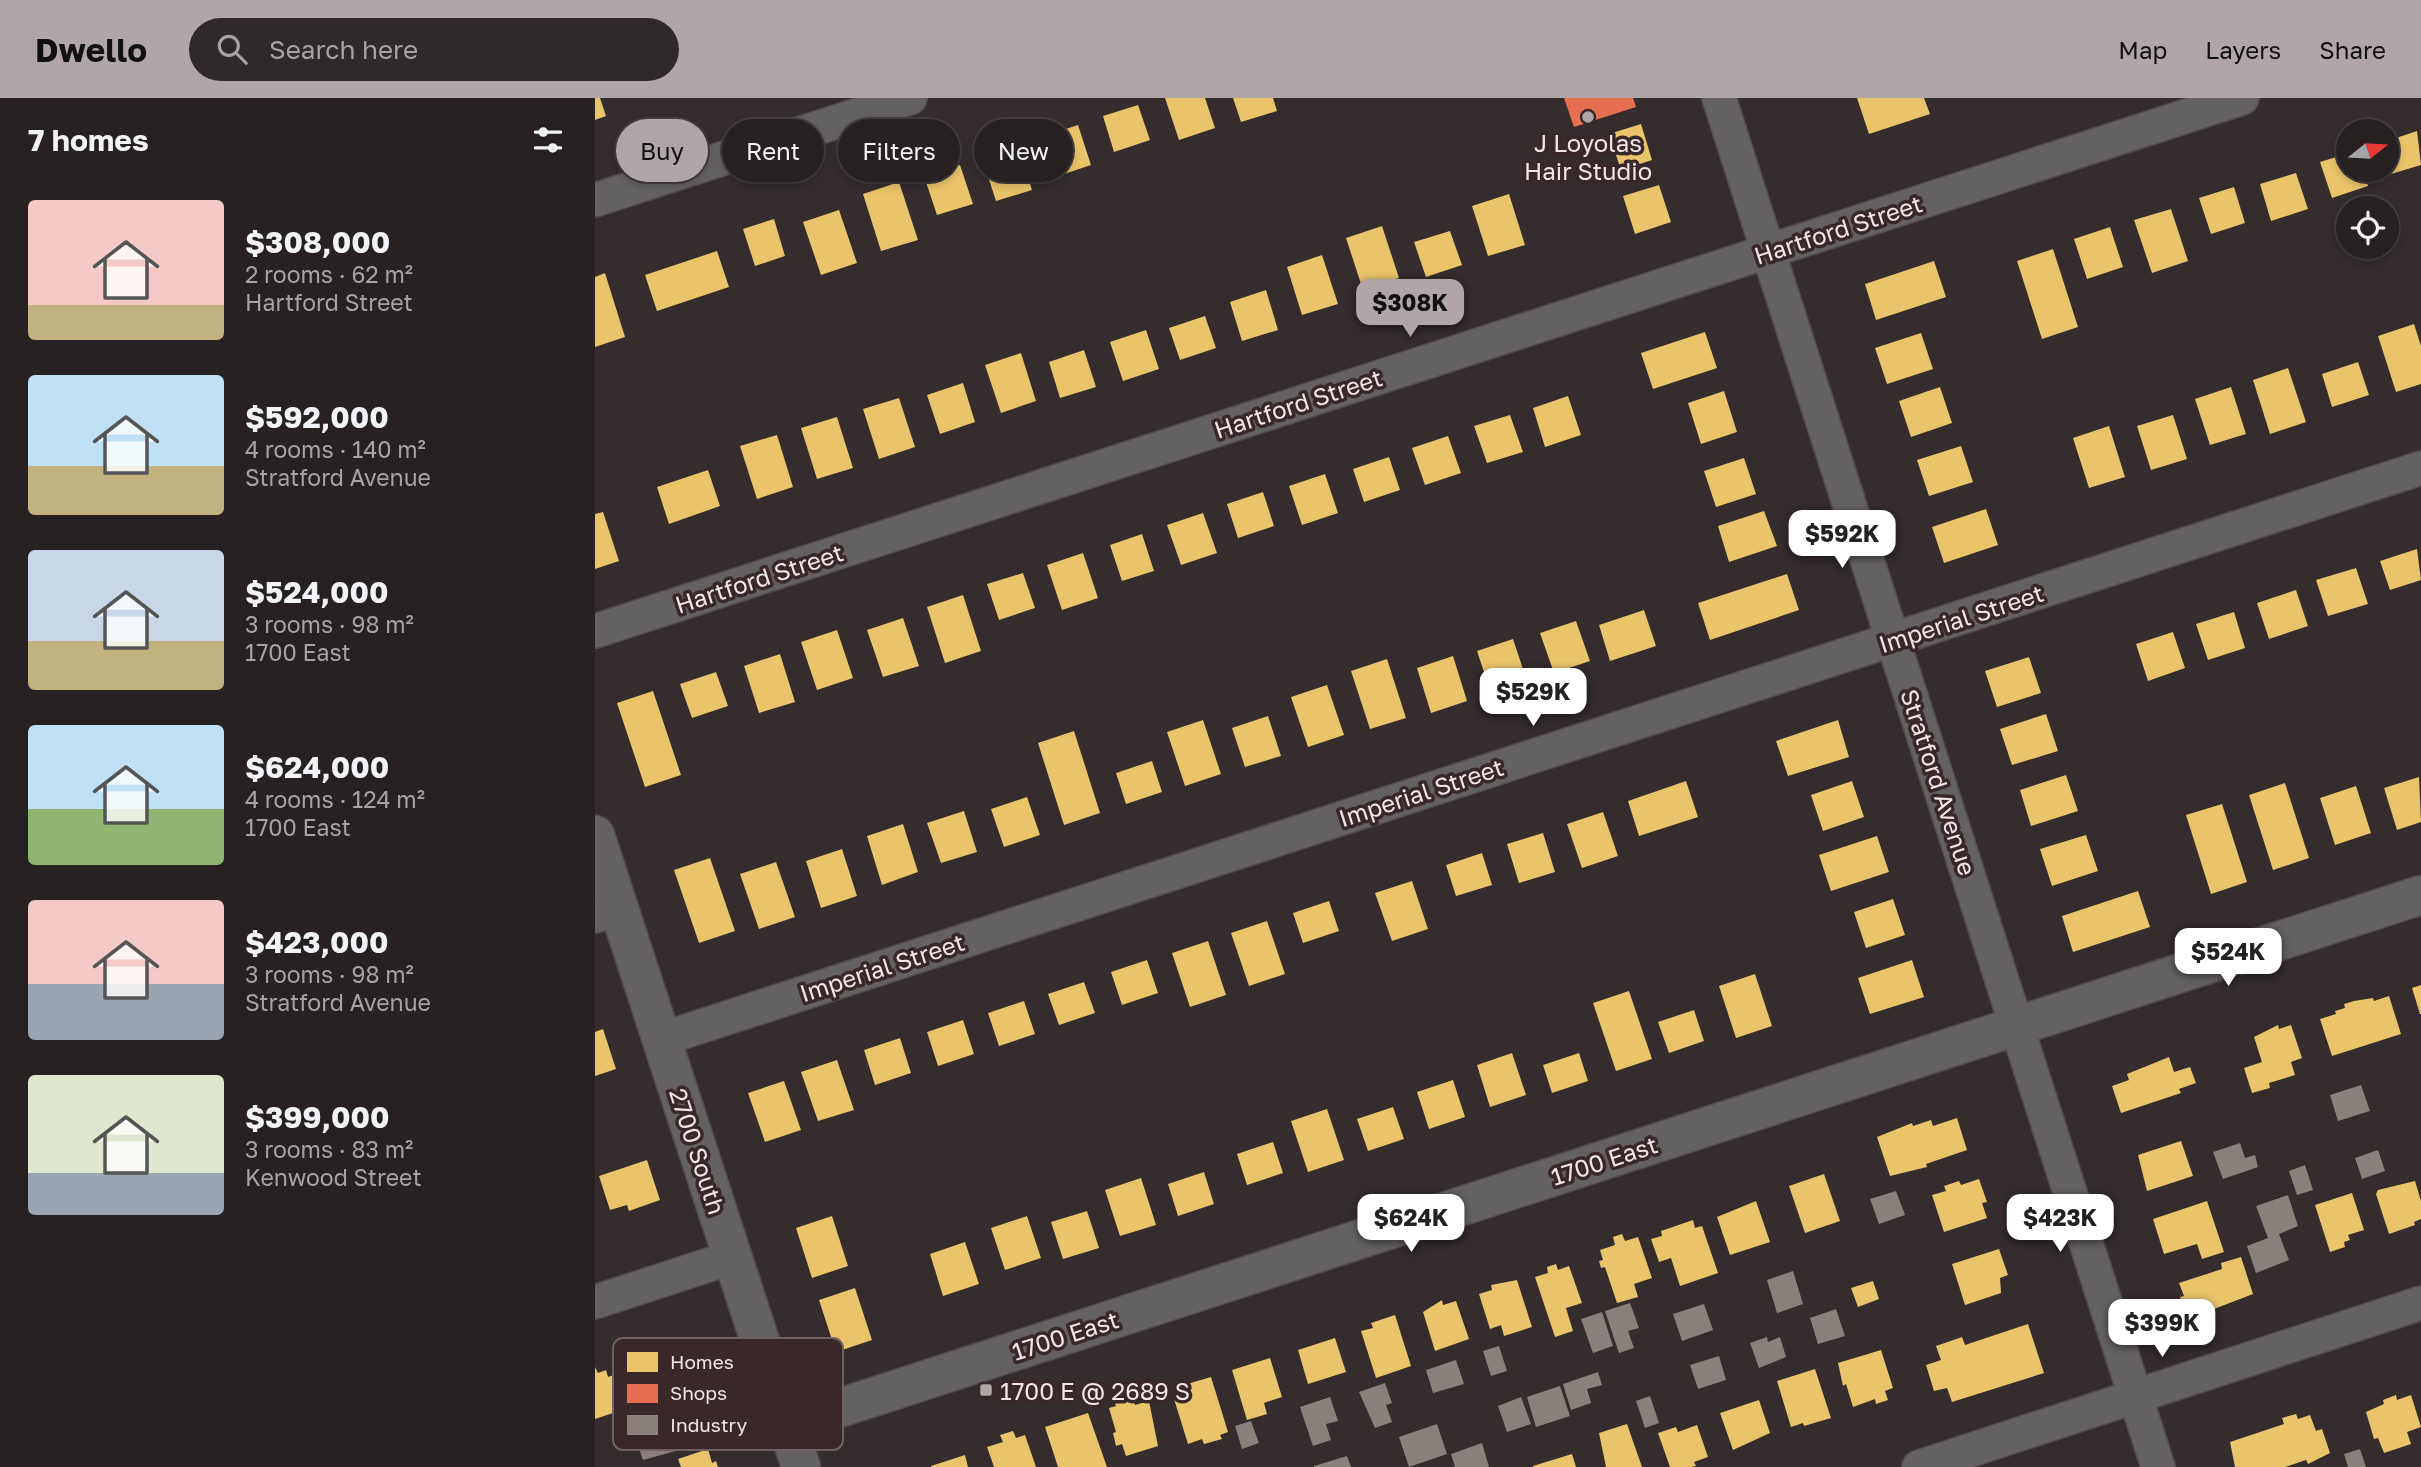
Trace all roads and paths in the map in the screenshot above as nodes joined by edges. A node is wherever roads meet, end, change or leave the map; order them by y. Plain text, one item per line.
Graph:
1 (911, 98) edge
2 (1719, 98) edge
3 (2242, 98) edge
4 (595, 201) edge
5 (1768, 251) junction
6 (2421, 468) edge
7 (595, 631) edge
8 (1893, 639) junction
9 (595, 835) edge
10 (2421, 895) edge
11 (607, 912) edge
12 (2017, 1026) junction
13 (662, 1039) junction
14 (733, 1257) junction
15 (595, 1302) edge
16 (2421, 1303) edge
17 (759, 1338) edge
18 (2136, 1396) junction
19 (843, 1407) edge
20 (795, 1450) edge
21 (801, 1467) edge
22 (1919, 1467) edge
23 (2158, 1467) edge

1 - 4 street
2 - 5 street, Stratford Avenue
3 - 5 street, Hartford Street
5 - 7 street, Hartford Street
5 - 8 street, Stratford Avenue
6 - 8 street, Imperial Street
8 - 12 street, Stratford Avenue
8 - 13 street, Imperial Street
9 - 11 street, 2700 South
10 - 12 street, 1700 East
11 - 13 street, 2700 South
12 - 18 street, Stratford Avenue
12 - 19 street, 1700 East
13 - 14 street, 2700 South
14 - 15 street
14 - 17 street, 2700 South
16 - 18 street
18 - 22 street
18 - 23 street, Stratford Avenue
20 - 21 street, 2700 South

